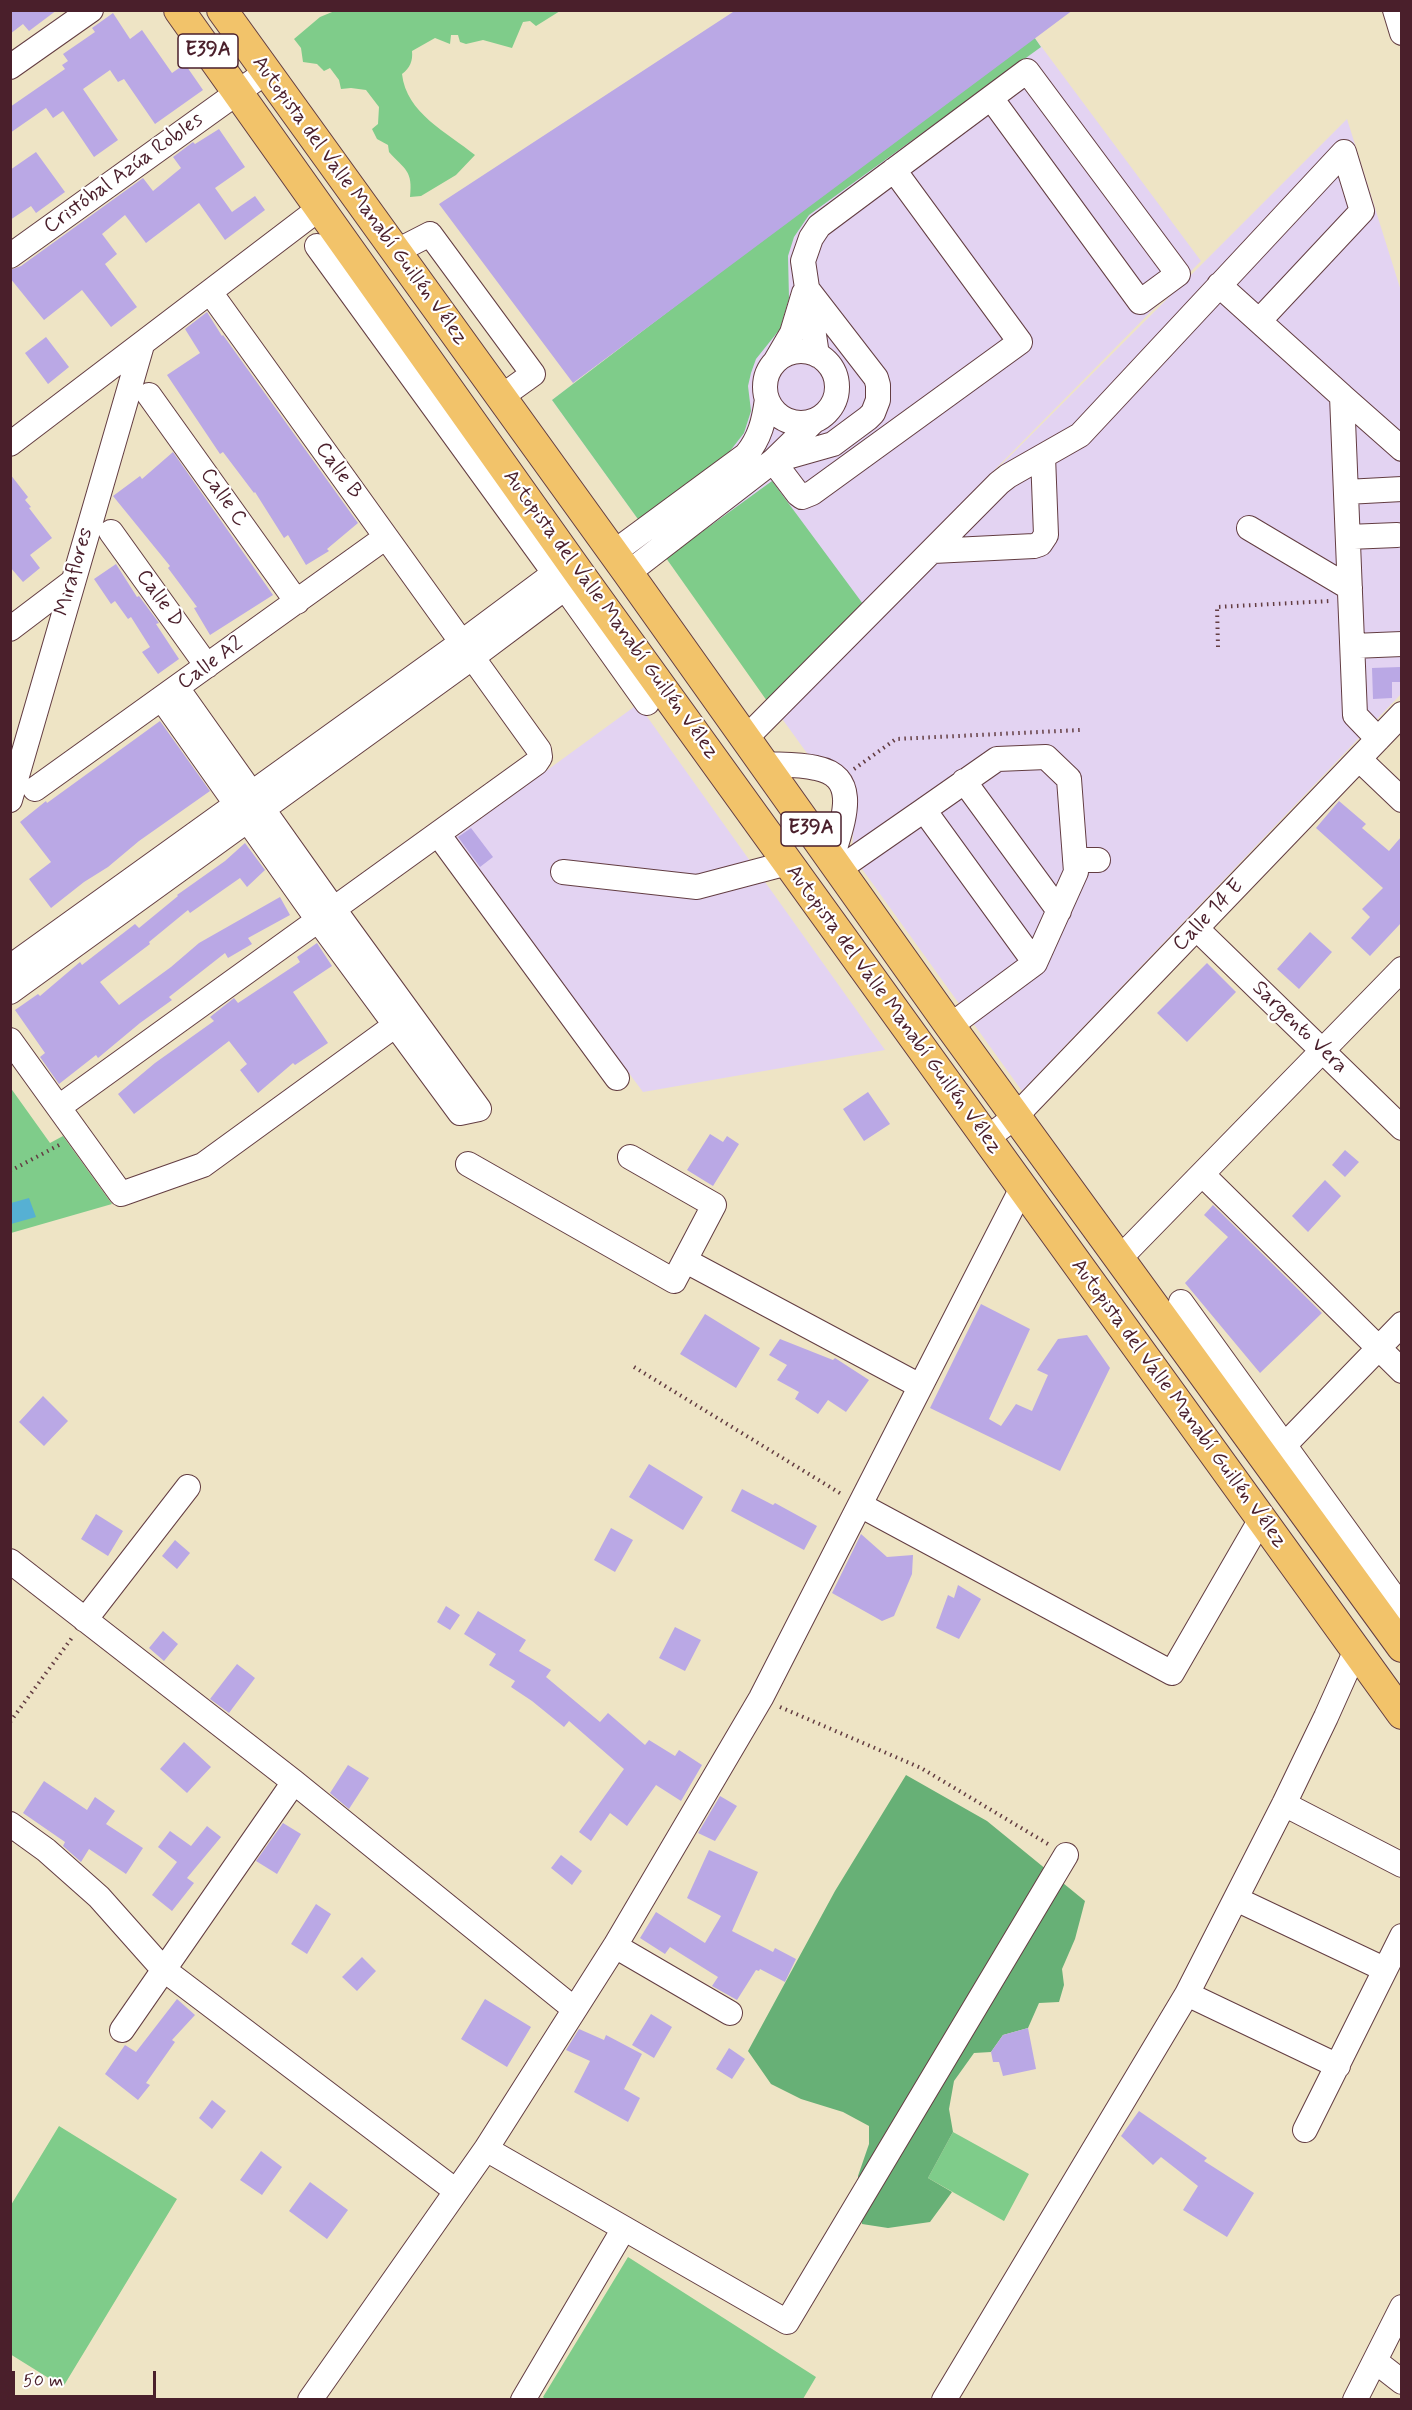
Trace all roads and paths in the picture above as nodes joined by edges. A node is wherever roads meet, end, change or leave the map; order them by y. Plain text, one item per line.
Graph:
1 (91, 10) edge
2 (179, 10) edge
3 (222, 10) edge
4 (1395, 10) edge
5 (1401, 33) edge
6 (10, 67) edge
7 (266, 72) junction
8 (238, 92) junction
9 (991, 98) junction
10 (894, 170) junction
11 (333, 245) junction
12 (395, 252) junction
13 (285, 254) dead end
14 (10, 256) edge
15 (1219, 285) junction
16 (806, 287) junction
17 (215, 299) dead end
18 (1258, 321) junction
19 (142, 345) junction
20 (817, 355) junction
21 (773, 364) junction
22 (149, 395) dead end
23 (1342, 396) junction
24 (501, 397) junction
25 (767, 399) junction
26 (813, 422) junction
27 (10, 444) edge
28 (1401, 449) edge
29 (1043, 456) junction
30 (773, 461) junction
31 (1401, 489) edge
32 (1346, 492) junction
33 (1249, 528) dead end
34 (111, 532) dead end
35 (1397, 534) dead end
36 (386, 537) junction
37 (1348, 537) junction
38 (933, 551) junction
39 (621, 563) junction
40 (568, 575) junction
41 (72, 582) junction
42 (1350, 594) junction
43 (297, 602) junction
44 (10, 629) edge
45 (1401, 644) edge
46 (1353, 646) junction
47 (1218, 647) dead end
48 (468, 649) junction
49 (207, 666) junction
50 (170, 694) junction
51 (1401, 714) edge
52 (1080, 730) dead end
53 (746, 738) junction
54 (1378, 740) junction
55 (1359, 759) junction
56 (764, 764) junction
57 (719, 767) junction
58 (838, 780) junction
59 (964, 781) junction
60 (35, 789) dead end
61 (10, 800) edge
62 (1401, 800) edge
63 (249, 806) junction
64 (924, 810) junction
65 (438, 834) junction
66 (788, 863) junction
67 (835, 864) junction
68 (563, 872) dead end
69 (1059, 911) junction
70 (325, 914) junction
71 (1197, 929) junction
72 (1035, 963) junction
73 (10, 967) edge
74 (1401, 969) edge
75 (10, 992) edge
76 (950, 1026) junction
77 (10, 1040) edge
78 (1323, 1051) junction
79 (617, 1078) dead end
80 (59, 1107) junction
81 (1015, 1117) junction
82 (1401, 1128) edge
83 (77, 1133) junction
84 (986, 1139) junction
85 (630, 1157) dead end
86 (468, 1164) dead end
87 (10, 1166) edge
88 (18, 1168) junction
89 (10, 1172) edge
90 (1203, 1175) junction
91 (1022, 1188) junction
92 (1119, 1259) junction
93 (686, 1261) junction
94 (1181, 1302) dead end
95 (1401, 1324) edge
96 (1378, 1349) junction
97 (634, 1367) dead end
98 (1401, 1371) edge
99 (920, 1386) junction
100 (1276, 1454) junction
101 (188, 1486) dead end
102 (860, 1505) junction
103 (1261, 1519) junction
104 (10, 1562) edge
105 (1401, 1608) edge
106 (85, 1620) junction
107 (1401, 1647) edge
108 (1356, 1650) junction
109 (761, 1698) junction
110 (1401, 1714) edge
111 (10, 1722) edge
112 (294, 1782) junction
113 (1284, 1804) junction
114 (10, 1824) edge
115 (1066, 1856) joint
116 (1401, 1865) edge
117 (1236, 1899) junction
118 (1401, 1936) edge
119 (615, 1946) junction
120 (163, 1969) junction
121 (1384, 1969) junction
122 (1187, 1994) junction
123 (573, 2008) junction
124 (730, 2013) dead end
125 (122, 2030) dead end
126 (1338, 2066) junction
127 (1305, 2130) dead end
128 (486, 2149) junction
129 (456, 2191) junction
130 (623, 2229) junction
131 (1401, 2307) edge
132 (1375, 2361) junction
133 (1401, 2382) edge
134 (523, 2399) edge
135 (310, 2400) edge
136 (944, 2400) edge
137 (1355, 2400) edge

1 - 6 street
2 - 8 main road, Autopista del Valle Manabí Guillén Vélez / E39A
3 - 7 main road, Autopista del Valle Manabí Guillén Vélez / E39A
4 - 5 street
7 - 8 street, Cristóbal Azúa Robles
7 - 12 main road, Autopista del Valle Manabí Guillén Vélez / E39A
8 - 11 main road, Autopista del Valle Manabí Guillén Vélez / E39A
8 - 14 street, Cristóbal Azúa Robles
9 - 9 street
9 - 10 street
10 - 16 street
10 - 30 street
11 - 13 street
11 - 19 street
11 - 40 main road, Autopista del Valle Manabí Guillén Vélez / E39A
12 - 24 main road, Autopista del Valle Manabí Guillén Vélez / E39A
12 - 24 street
15 - 18 street
15 - 18 street
15 - 29 street
16 - 20 street
16 - 21 street
16 - 30 street
17 - 36 street, Calle B
18 - 23 street
19 - 27 street
19 - 41 street, Miraflores
20 - 21 street
20 - 26 street
21 - 25 street
22 - 43 street, Calle C
23 - 28 street
23 - 32 street
24 - 39 main road, Autopista del Valle Manabí Guillén Vélez / E39A
25 - 26 street
25 - 39 street
26 - 30 street
29 - 38 street
29 - 38 street
30 - 39 street
31 - 32 street
32 - 37 street
33 - 42 street
34 - 49 street, Calle D
35 - 37 street
36 - 43 street, Calle A2
36 - 48 street, Calle B
37 - 42 street
38 - 53 street
39 - 53 main road, Autopista del Valle Manabí Guillén Vélez / E39A
40 - 48 street
40 - 57 main road, Autopista del Valle Manabí Guillén Vélez / E39A
41 - 44 street
41 - 61 street, Miraflores
42 - 46 street
42 - 47 path
43 - 49 street, Calle A2
45 - 46 street
46 - 54 street
48 - 63 street
48 - 65 street, Calle B
49 - 50 street, Calle A2
50 - 60 street, Calle A2
50 - 63 street
51 - 54 street, Calle 14 E
52 - 58 path
53 - 56 main road, Autopista del Valle Manabí Guillén Vélez / E39A
53 - 57 main road
54 - 55 street, Calle 14 E
55 - 62 street
55 - 71 street, Calle 14 E
56 - 58 street
56 - 67 main road, Autopista del Valle Manabí Guillén Vélez / E39A
57 - 66 main road, Autopista del Valle Manabí Guillén Vélez / E39A
58 - 67 street
59 - 64 street
59 - 69 street
59 - 69 street
63 - 70 street
63 - 73 street
63 - 75 street
64 - 67 street
64 - 72 street
65 - 70 street
65 - 79 street
66 - 68 street
66 - 84 main road, Autopista del Valle Manabí Guillén Vélez / E39A
67 - 76 main road, Autopista del Valle Manabí Guillén Vélez / E39A
69 - 72 street
70 - 80 street
70 - 83 street
71 - 78 street, Sargento Vera
71 - 81 street, Calle 14 E
72 - 76 street
74 - 78 street
76 - 81 main road, Autopista del Valle Manabí Guillén Vélez / E39A
77 - 80 street
78 - 82 street, Sargento Vera
78 - 90 street
80 - 83 street
81 - 84 street, Calle 14 E
81 - 92 main road, Autopista del Valle Manabí Guillén Vélez / E39A
83 - 88 path
84 - 91 main road, Autopista del Valle Manabí Guillén Vélez / E39A
85 - 93 street
86 - 93 street
87 - 88 path
88 - 89 path
90 - 92 street
90 - 96 street
91 - 99 street
91 - 103 main road, Autopista del Valle Manabí Guillén Vélez / E39A
92 - 100 main road, Autopista del Valle Manabí Guillén Vélez / E39A
93 - 99 street
94 - 100 street
95 - 96 street
96 - 98 street
96 - 100 street
97 - 102 path
99 - 102 street
100 - 105 street
100 - 107 main road, Autopista del Valle Manabí Guillén Vélez / E39A
101 - 106 street
102 - 103 street
102 - 109 street
103 - 108 main road, Autopista del Valle Manabí Guillén Vélez / E39A
104 - 106 street
106 - 111 path
106 - 112 street
108 - 110 main road, Autopista del Valle Manabí Guillén Vélez / E39A
108 - 113 street
109 - 115 path
109 - 119 street
112 - 120 street
112 - 123 street
113 - 116 street
113 - 117 street
114 - 120 street
115 - 130 street
117 - 121 street
117 - 122 street
118 - 121 street
119 - 123 street
119 - 124 street
120 - 125 street
120 - 129 street
121 - 126 street
122 - 126 street
122 - 136 street
123 - 128 street
126 - 127 street
128 - 129 street
128 - 130 street
129 - 135 street
130 - 134 street
131 - 132 street
132 - 133 street
132 - 137 street

